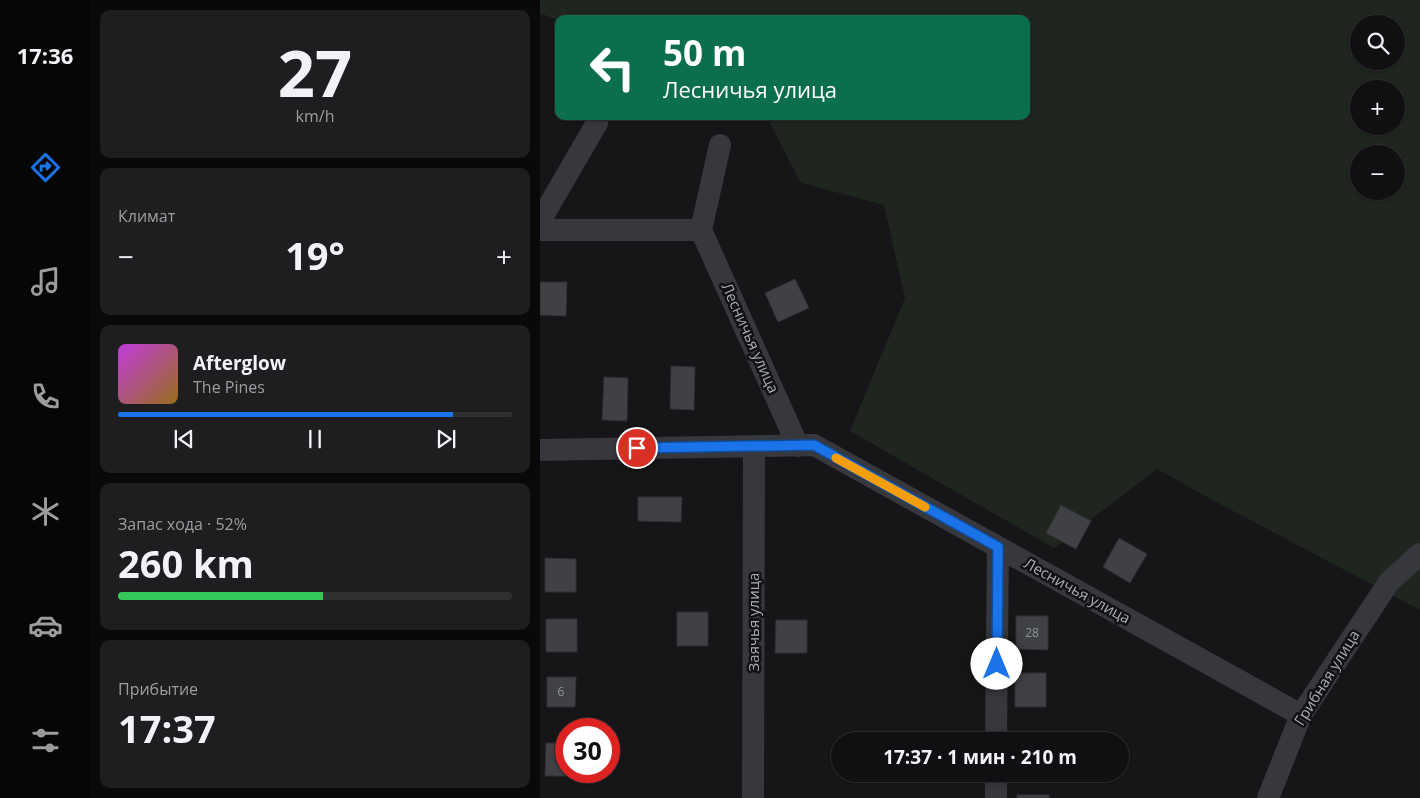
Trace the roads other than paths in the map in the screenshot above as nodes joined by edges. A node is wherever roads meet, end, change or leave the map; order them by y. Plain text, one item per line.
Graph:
1 (597, 123) dead end
2 (720, 145) dead end
3 (540, 222) edge
4 (540, 230) edge
5 (701, 230) junction
6 (754, 446) junction
7 (798, 446) junction
8 (540, 450) edge
9 (998, 547) junction
10 (1420, 554) edge
11 (1301, 715) junction
12 (996, 732) edge
13 (996, 782) edge
14 (753, 798) edge
15 (996, 798) edge
16 (1268, 798) edge

1 - 3 street
2 - 5 street
4 - 5 street
5 - 7 street, Лесничья улица
6 - 7 street, Лесничья улица
6 - 8 street, Лесничья улица
6 - 14 street, Заячья улица
7 - 9 street, Лесничья улица
9 - 11 street, Лесничья улица
9 - 12 street
10 - 11 street, Грибная улица
11 - 16 street, Грибная улица
13 - 15 street

